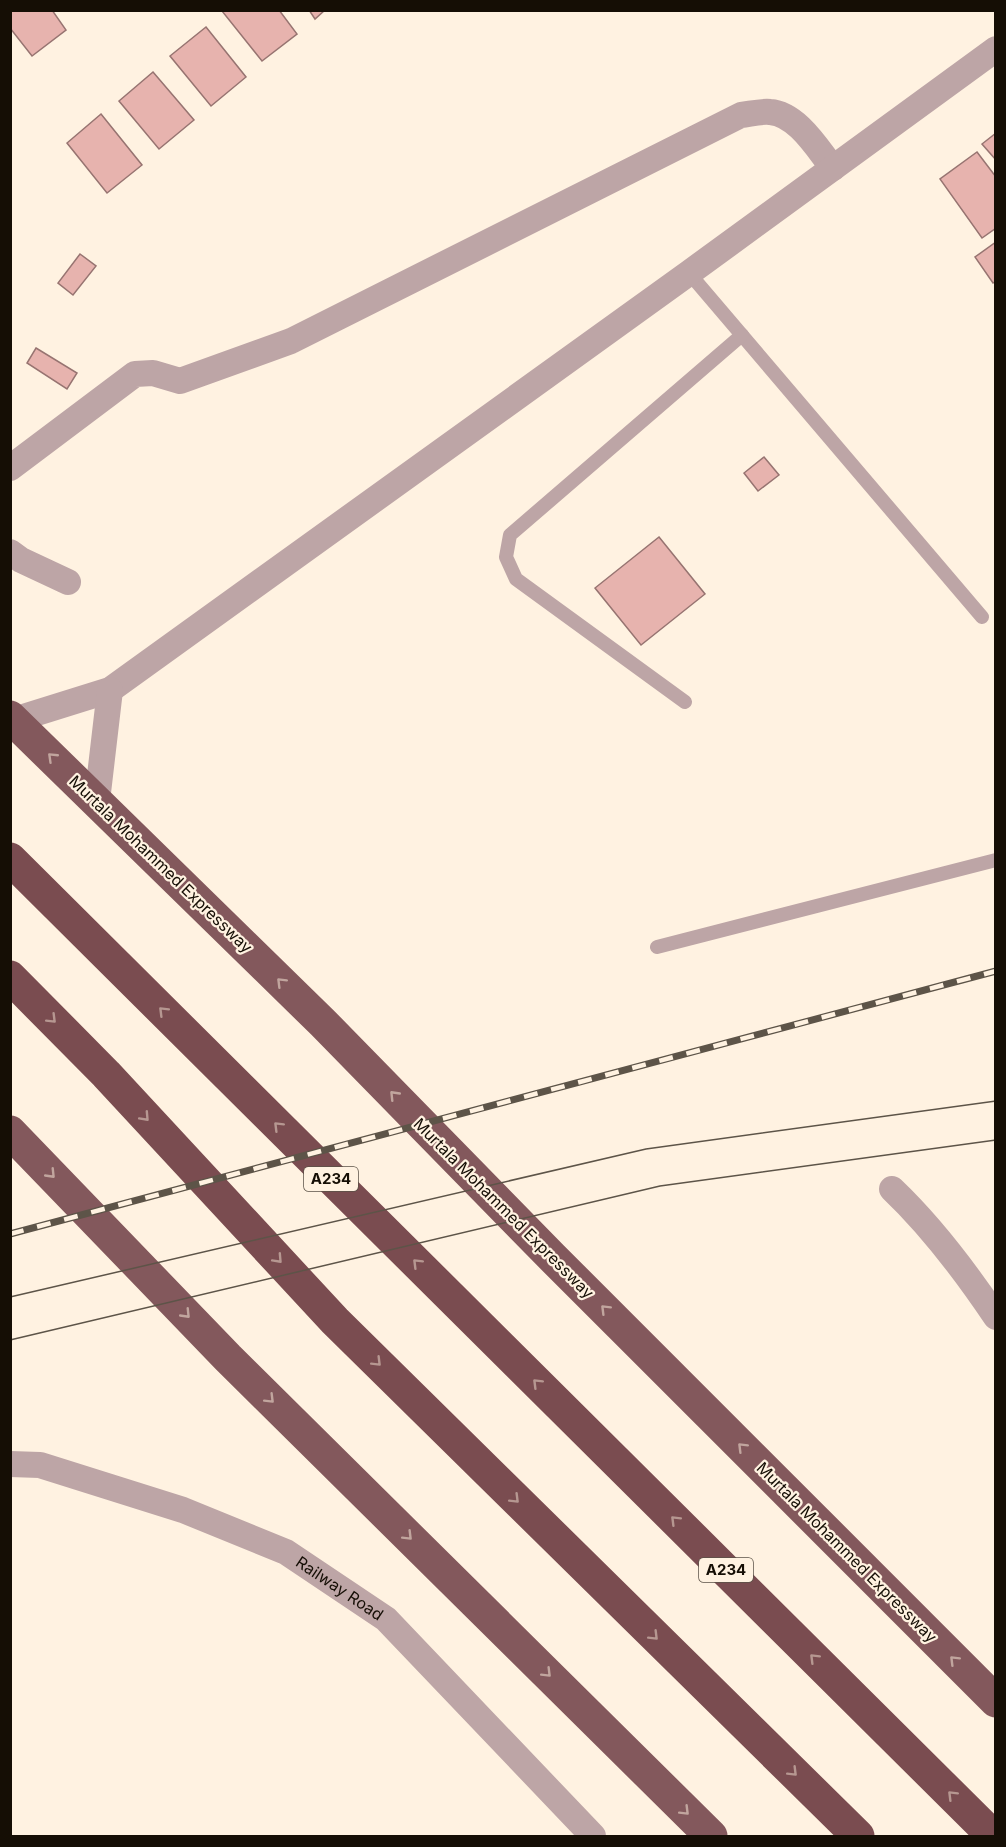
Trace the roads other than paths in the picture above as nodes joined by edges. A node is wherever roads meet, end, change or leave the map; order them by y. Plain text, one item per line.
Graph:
1 (996, 49) edge
2 (832, 168) junction
3 (689, 273) junction
4 (742, 335) junction
5 (10, 468) edge
6 (10, 552) edge
7 (68, 582) dead end
8 (982, 617) dead end
9 (110, 690) junction
10 (685, 702) dead end
11 (12, 718) edge
12 (97, 801) junction
13 (10, 860) edge
14 (996, 860) edge
15 (657, 947) dead end
16 (10, 977) edge
17 (10, 1132) edge
18 (892, 1189) dead end
19 (996, 1317) edge
20 (10, 1464) edge
21 (996, 1701) edge
22 (593, 1836) edge
23 (711, 1836) edge
24 (858, 1836) edge
25 (993, 1836) edge

1 - 2 street
2 - 3 street
2 - 5 street
3 - 4 lane
3 - 9 street
4 - 8 lane
4 - 10 lane
6 - 7 street
9 - 11 street
9 - 12 street
12 -> 11 highway, Murtala Mohammed Expressway
21 -> 12 highway, Murtala Mohammed Expressway
25 -> 13 highway, A234
14 - 15 lane
16 -> 24 highway
17 -> 23 highway
18 - 19 street
20 - 22 street, Railway Road

